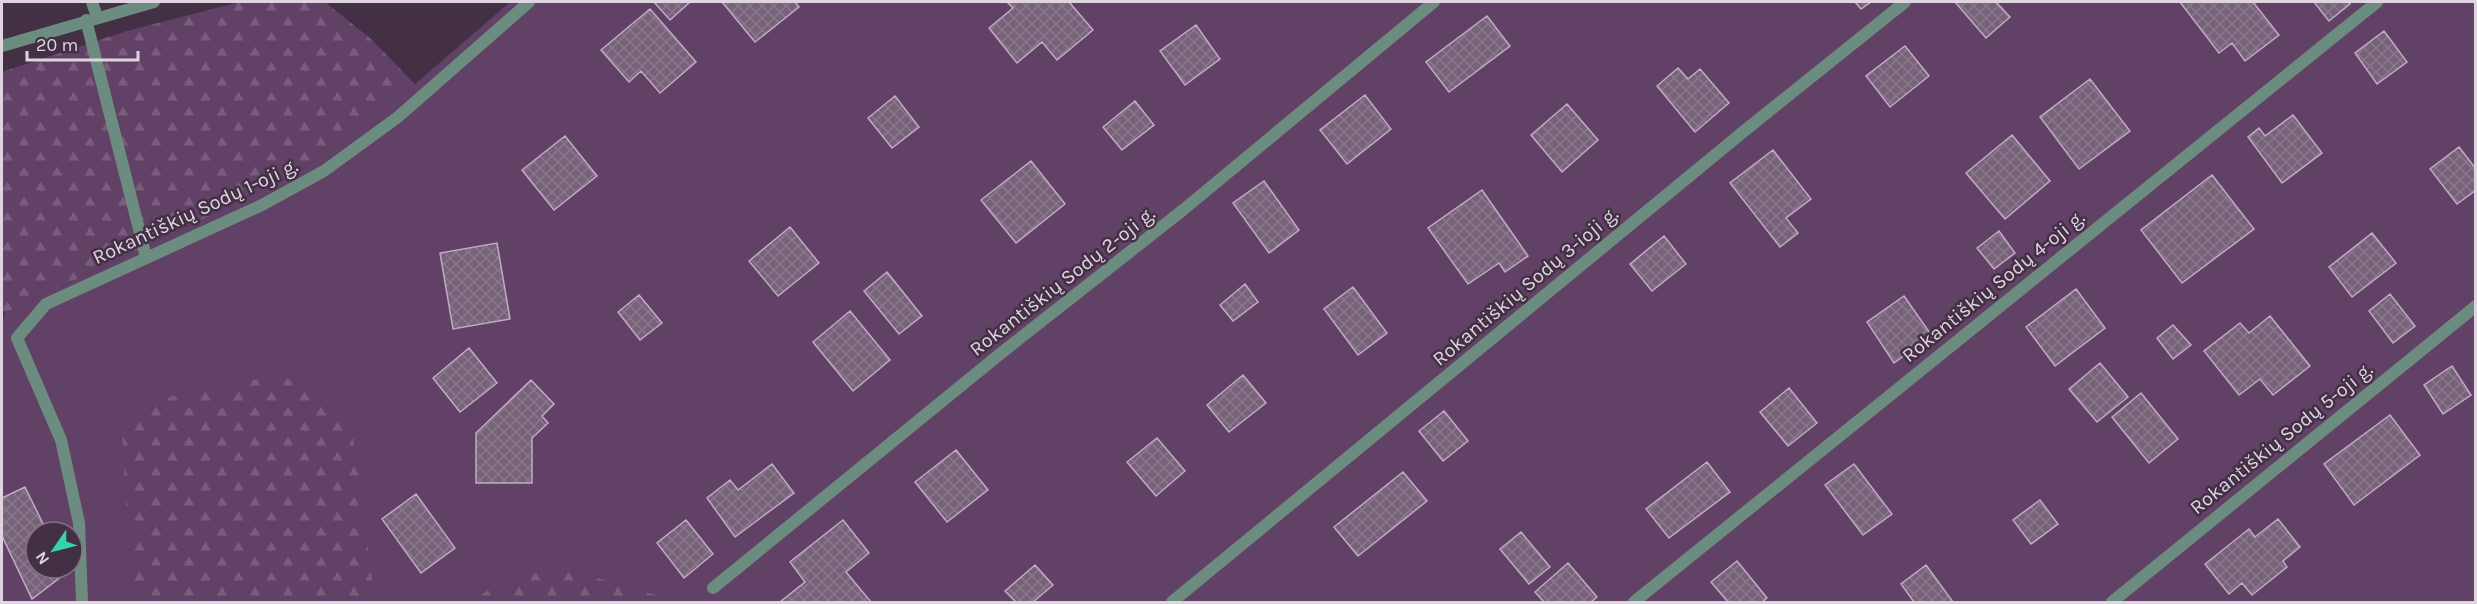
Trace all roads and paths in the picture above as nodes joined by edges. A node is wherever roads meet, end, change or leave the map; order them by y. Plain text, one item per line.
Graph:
1 (92, 2) edge
2 (154, 2) edge
3 (528, 2) edge
4 (1434, 2) edge
5 (1905, 2) edge
6 (2377, 2) edge
7 (92, 18) junction
8 (2, 46) edge
9 (146, 257) junction
10 (2475, 306) edge
11 (713, 588) dead end
12 (82, 603) edge
13 (1172, 603) edge
14 (1634, 603) edge
15 (2112, 603) edge

1 - 7 street
2 - 7 street
3 - 9 street, Rokantiškių Sodų 1-oji g.
4 - 11 street, Rokantiškių Sodų 2-oji g.
5 - 13 street, Rokantiškių Sodų 3-ioji g.
6 - 14 street, Rokantiškių Sodų 4-oji g.
7 - 8 street
7 - 9 street
9 - 12 street, Rokantiškių Sodų 1-oji g.
10 - 15 street, Rokantiškių Sodų 5-oji g.

